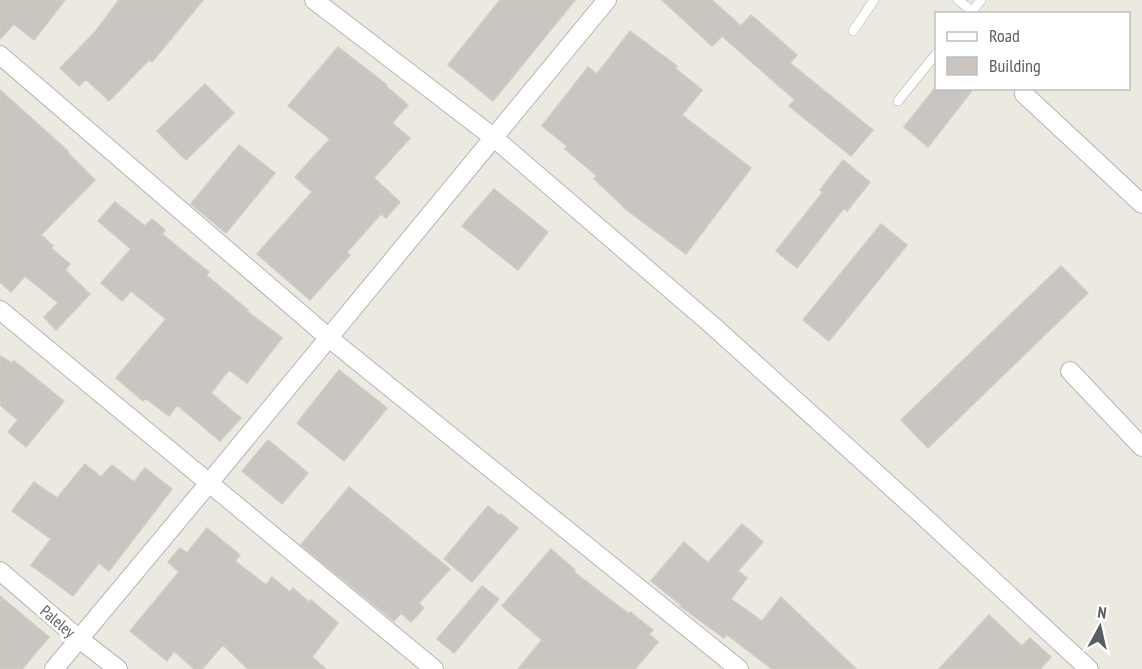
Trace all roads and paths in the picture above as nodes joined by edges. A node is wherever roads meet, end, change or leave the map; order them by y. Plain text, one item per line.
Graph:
1 (314, 0) edge
2 (607, 0) edge
3 (874, 0) edge
4 (958, 0) edge
5 (981, 0) edge
6 (971, 12) edge
7 (853, 31) dead end
8 (0, 55) edge
9 (935, 55) edge
10 (1024, 94) dead end
11 (898, 100) dead end
12 (493, 137) junction
13 (1142, 204) edge
14 (0, 310) edge
15 (329, 338) junction
16 (1070, 371) dead end
17 (1142, 447) edge
18 (209, 483) junction
19 (0, 571) edge
20 (78, 638) junction
21 (54, 669) edge
22 (118, 669) edge
23 (434, 669) edge
24 (739, 669) edge
25 (1089, 669) edge

1 - 12 street
2 - 12 street
3 - 7 lane
4 - 6 lane
5 - 6 lane
8 - 15 street
9 - 11 lane
10 - 13 street
12 - 15 street
12 - 25 street
14 - 18 street
15 - 18 street
15 - 24 street
16 - 17 street
18 - 20 street
18 - 23 street
19 - 20 street, Paleley
20 - 21 street
20 - 22 street, Paleley

